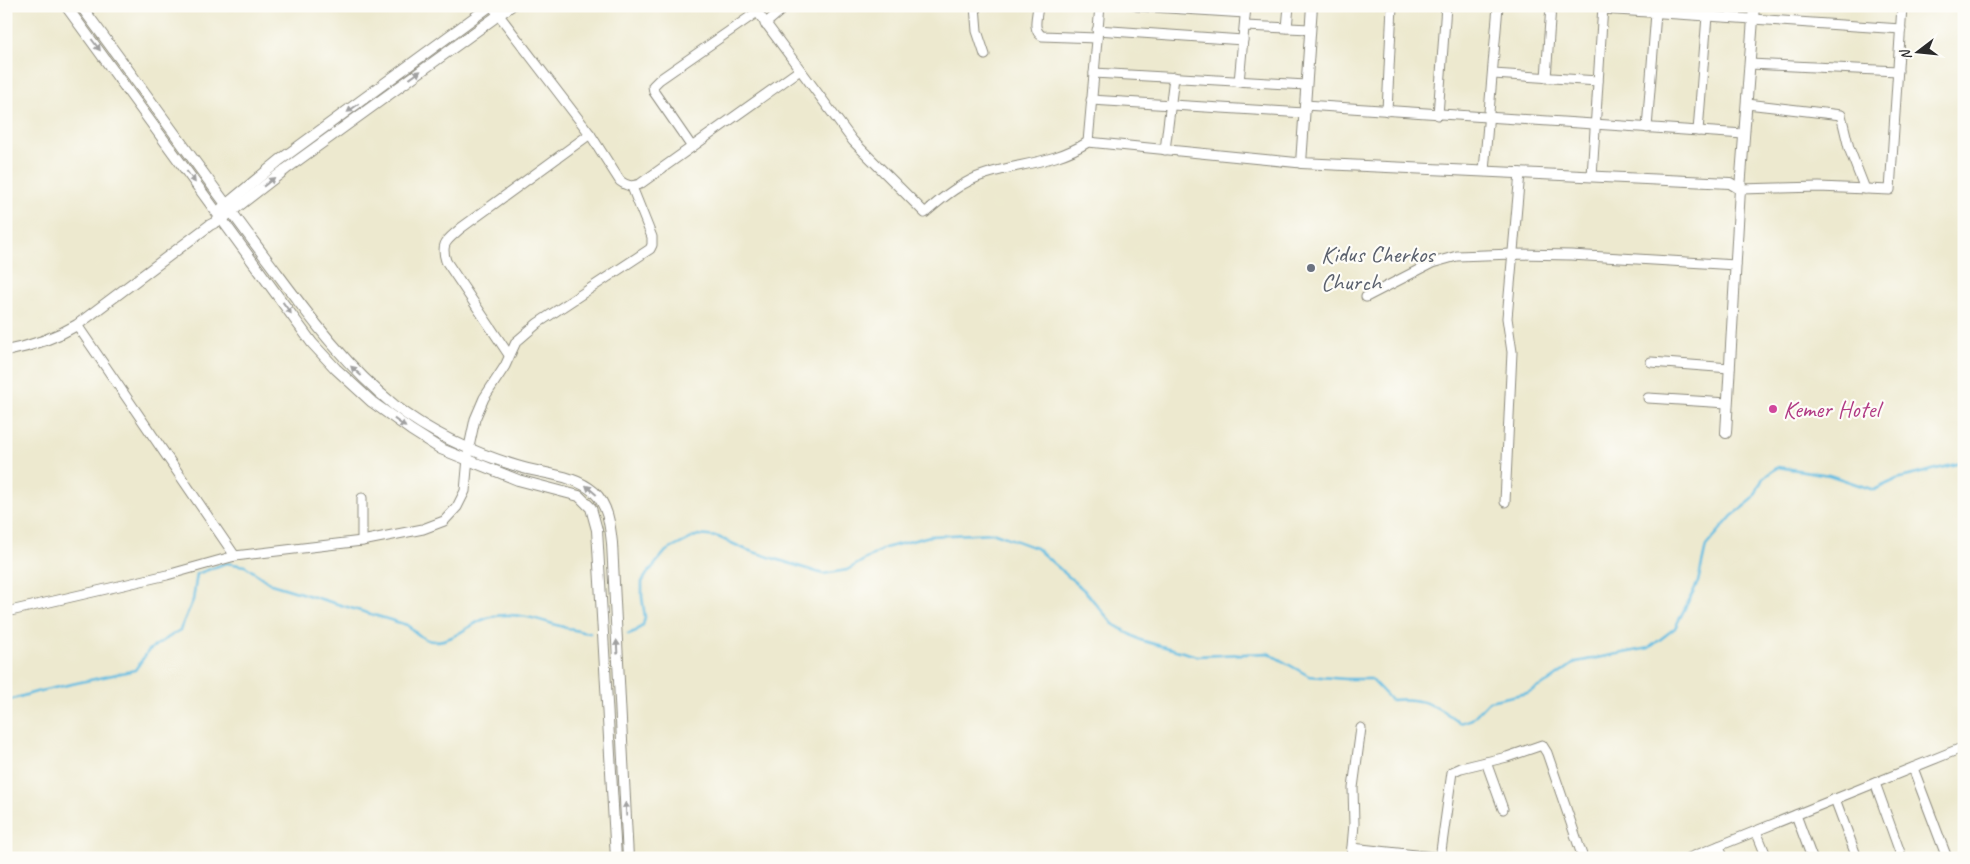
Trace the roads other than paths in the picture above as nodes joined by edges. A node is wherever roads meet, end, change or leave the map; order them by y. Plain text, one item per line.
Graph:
1 (66, 6) edge
2 (81, 6) edge
3 (491, 6) edge
4 (511, 6) edge
5 (786, 6) edge
6 (975, 6) edge
7 (1038, 6) edge
8 (1100, 6) edge
9 (1137, 6) edge
10 (1289, 6) edge
11 (1312, 6) edge
12 (1392, 6) edge
13 (1446, 6) edge
14 (1498, 6) edge
15 (1551, 6) edge
16 (1754, 6) edge
17 (1902, 6) edge
18 (1202, 8) edge
19 (1602, 8) edge
20 (755, 9) edge
21 (1246, 9) edge
22 (1656, 13) junction
23 (499, 15) junction
24 (1707, 16) junction
25 (1753, 19) junction
26 (765, 24) junction
27 (1244, 26) junction
28 (1288, 28) junction
29 (1310, 29) junction
30 (1901, 29) junction
31 (1097, 34) junction
32 (1243, 40) junction
33 (985, 56) dead end
34 (1750, 64) junction
35 (800, 70) junction
36 (1898, 71) junction
37 (1094, 73) junction
38 (1493, 74) junction
39 (1174, 77) junction
40 (1546, 78) junction
41 (1598, 80) junction
42 (1240, 82) junction
43 (393, 85) junction
44 (1306, 85) junction
45 (1092, 100) junction
46 (1747, 104) junction
47 (1170, 105) junction
48 (1304, 109) junction
49 (1387, 111) junction
50 (1438, 115) junction
51 (1489, 118) junction
52 (1595, 125) junction
53 (325, 128) junction
54 (1647, 128) junction
55 (1698, 131) junction
56 (590, 134) junction
57 (1744, 134) junction
58 (331, 138) junction
59 (1088, 142) junction
60 (692, 147) junction
61 (1165, 150) junction
62 (1300, 163) junction
63 (283, 165) junction
64 (1484, 171) junction
65 (1520, 173) junction
66 (1592, 176) junction
67 (632, 187) junction
68 (1740, 189) junction
69 (1865, 189) junction
70 (224, 212) junction
71 (1513, 254) junction
72 (1736, 265) junction
73 (1366, 297) dead end
74 (77, 325) junction
75 (6, 351) edge
76 (509, 355) junction
77 (1651, 362) dead end
78 (1730, 368) junction
79 (1648, 398) dead end
80 (1728, 403) junction
81 (1726, 433) dead end
82 (469, 447) junction
83 (468, 461) junction
84 (362, 498) dead end
85 (1505, 502) dead end
86 (362, 541) junction
87 (235, 556) junction
88 (6, 612) edge
89 (1361, 728) dead end
90 (1963, 750) edge
91 (1486, 762) junction
92 (1913, 768) junction
93 (1875, 783) junction
94 (1835, 799) junction
95 (1503, 809) dead end
96 (1796, 815) junction
97 (1756, 831) junction
98 (627, 839) junction
99 (615, 841) junction
100 (1719, 846) junction
101 (1352, 848) junction
102 (616, 858) edge
103 (628, 858) edge
104 (1351, 858) edge
105 (1441, 858) edge
106 (1583, 858) edge
107 (1689, 858) edge
108 (1723, 858) edge
109 (1767, 858) edge
110 (1812, 858) edge
111 (1857, 858) edge
112 (1902, 858) edge
113 (1947, 858) edge

1 -> 70 street
2 - 70 street
3 - 23 street
3 - 43 street
4 - 23 street
5 - 26 street
6 - 33 street
7 - 31 street
8 - 31 street
9 - 18 street
10 - 28 street
11 - 29 street
12 - 49 street
13 - 50 street
14 - 38 street
15 - 40 street
16 - 25 street
17 - 30 street
18 - 21 street
19 - 22 street
19 - 41 street
20 - 26 street
20 - 60 street
21 - 27 street
22 - 24 street
22 - 54 street
43 -> 23 street
23 - 56 street
24 - 25 street
24 - 55 street
25 - 30 street
25 - 34 street
26 - 35 street
27 - 28 street
27 - 32 street
28 - 29 street
29 - 44 street
30 - 36 street
31 - 32 street
31 - 37 street
32 - 42 street
34 - 36 street
34 - 46 street
35 - 59 street
35 - 60 street
36 - 69 street
37 - 39 street
37 - 45 street
38 - 40 street
38 - 51 street
39 - 42 street
39 - 47 street
40 - 41 street
41 - 52 street
42 - 44 street
43 -> 53 street
43 - 58 street
44 - 48 street
45 - 47 street
45 - 59 street
46 - 57 street
46 - 69 street
47 - 48 street
47 - 61 street
48 - 49 street
48 - 62 street
49 - 50 street
50 - 51 street
51 - 52 street
51 - 64 street
52 - 54 street
52 - 66 street
53 - 58 street
53 - 63 street
54 - 55 street
55 - 57 street
56 - 67 street
56 - 76 street
57 - 68 street
58 - 63 street
59 - 61 street
60 - 67 street
61 - 62 street
62 - 64 street
63 - 70 street
64 - 65 street
65 - 66 street
65 - 71 street
66 - 68 street
67 - 76 street
68 - 69 street
68 - 72 street
70 - 74 street
82 -> 70 street
70 -> 83 street
71 - 72 street
71 - 73 street
71 - 85 street
72 - 78 street
74 - 75 street
74 - 87 street
76 - 82 street
77 - 78 street
78 - 80 street
79 - 80 street
80 - 81 street
82 - 83 street
98 -> 82 street
83 - 86 street
83 - 99 street
84 - 86 street
86 - 87 street
87 - 88 street
89 - 101 street
90 - 92 street
91 - 95 street
91 - 105 street
91 - 106 street
92 - 93 street
92 - 113 street
93 - 94 street
93 - 112 street
94 - 96 street
94 - 111 street
96 - 97 street
96 - 110 street
97 - 100 street
97 - 109 street
98 - 99 street
98 - 103 street
99 - 102 street
100 - 107 street
100 - 108 street
101 - 104 street
101 - 105 street

